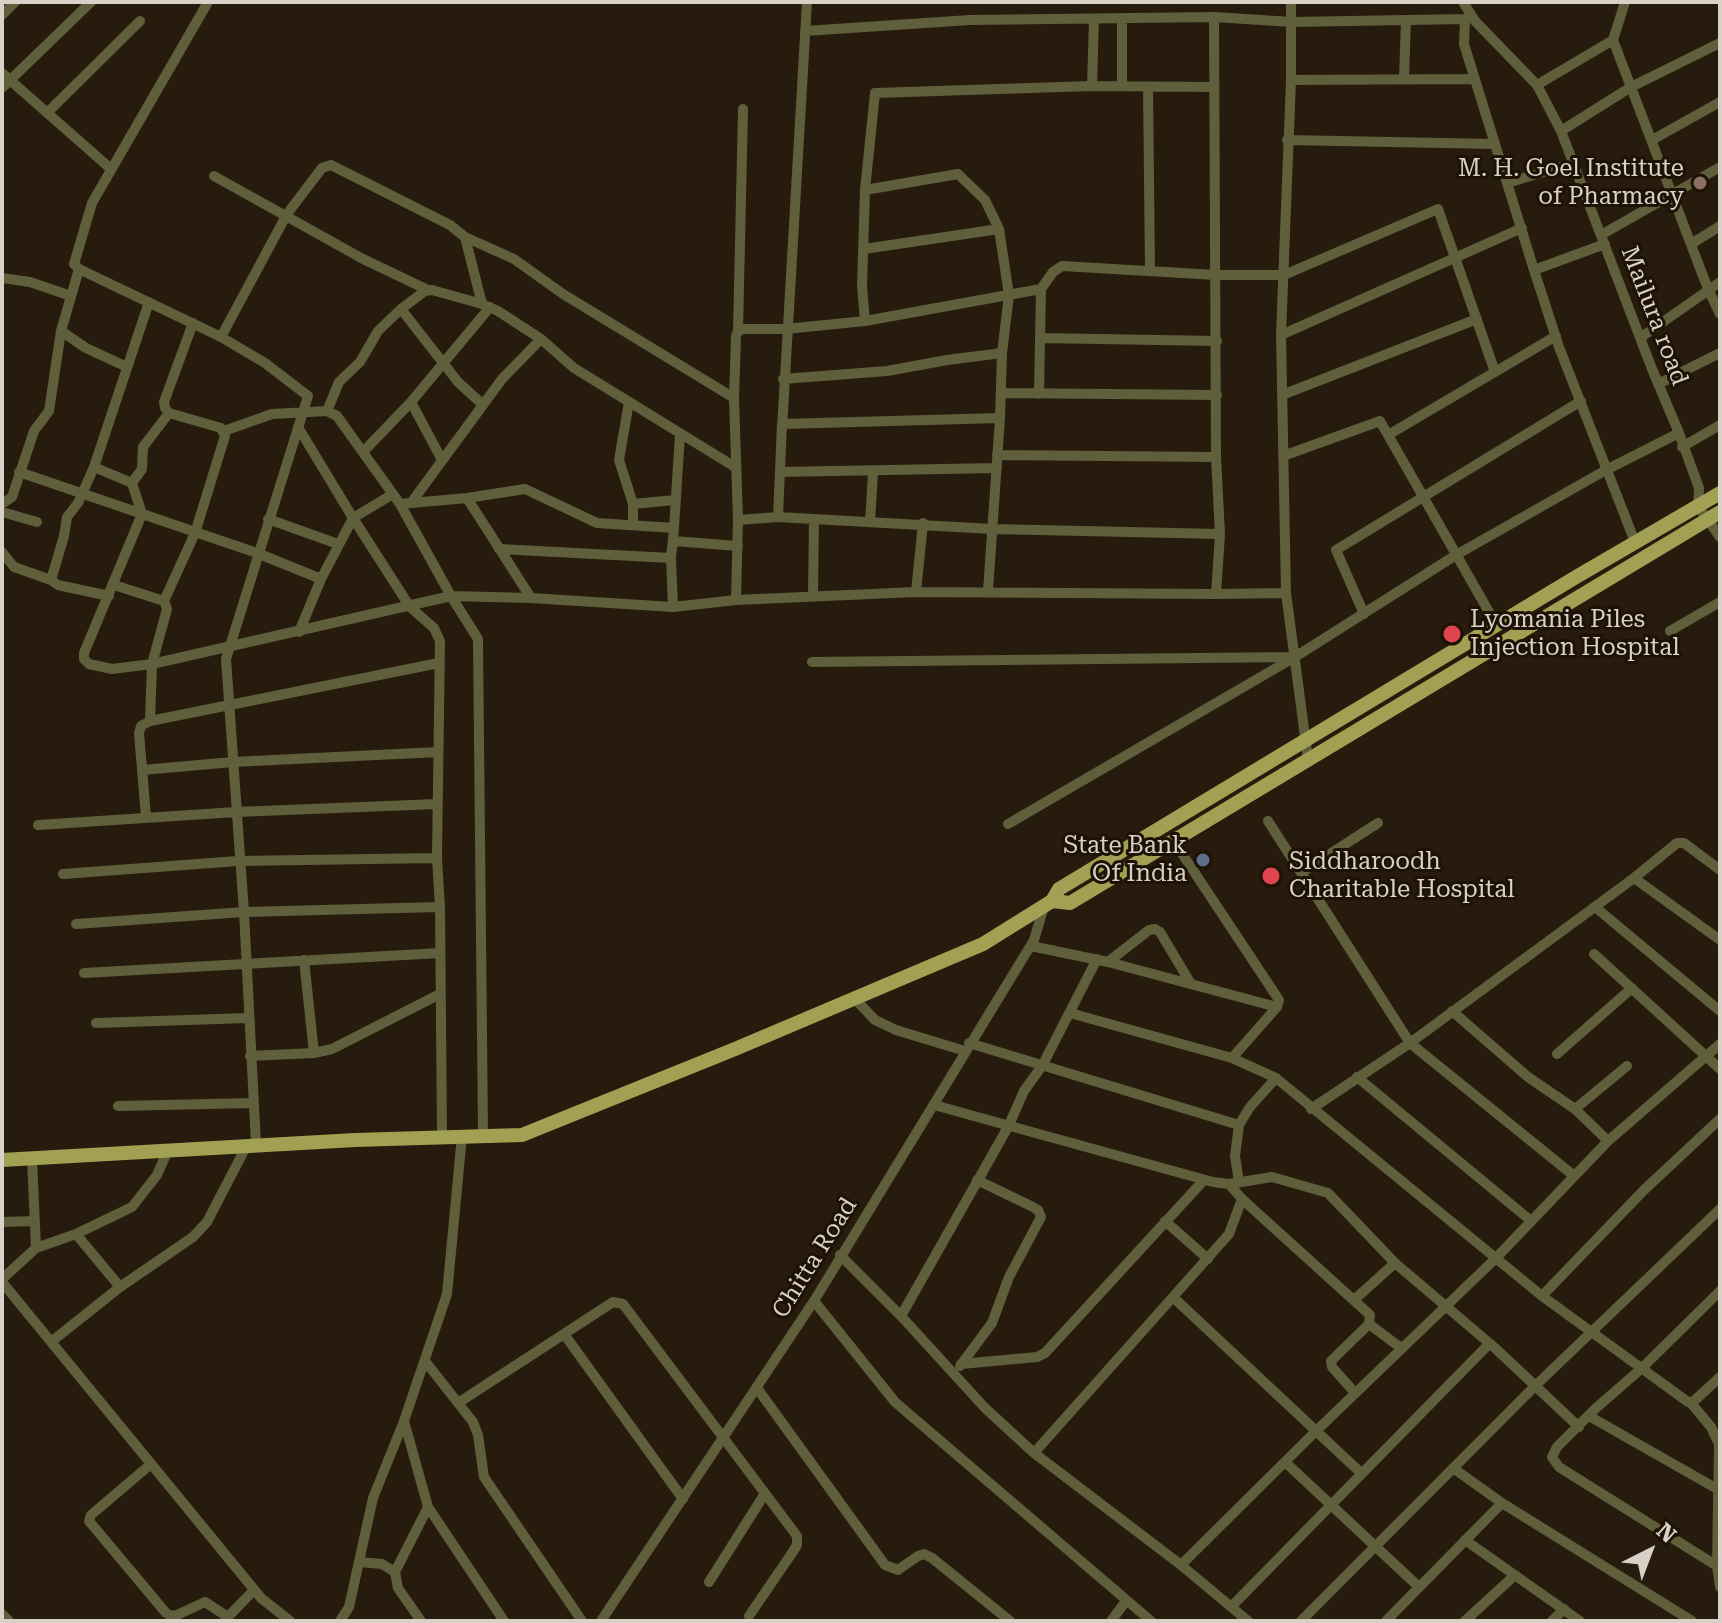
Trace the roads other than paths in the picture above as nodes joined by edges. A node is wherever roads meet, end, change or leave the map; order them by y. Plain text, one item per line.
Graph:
1 (15, 2) edge
2 (91, 2) edge
3 (208, 2) edge
4 (807, 2) edge
5 (1291, 2) edge
6 (1463, 2) edge
7 (1625, 2) edge
8 (2, 15) edge
9 (1214, 17) junction
10 (1122, 18) junction
11 (1468, 18) junction
12 (1094, 19) junction
13 (1406, 20) junction
14 (140, 21) dead end
15 (1292, 22) junction
16 (805, 31) junction
17 (1613, 40) junction
18 (1720, 43) edge
19 (1404, 78) junction
20 (1475, 79) junction
21 (5, 80) edge
22 (1291, 80) junction
23 (1537, 85) junction
24 (1092, 86) junction
25 (1122, 86) junction
26 (1148, 87) junction
27 (1214, 87) junction
28 (1631, 87) junction
29 (1720, 102) edge
30 (743, 109) dead end
31 (47, 113) junction
32 (1561, 131) junction
33 (1287, 140) junction
34 (1652, 140) junction
35 (1495, 144) junction
36 (1574, 163) junction
37 (1720, 167) edge
38 (111, 169) junction
39 (214, 176) dead end
40 (1507, 183) junction
41 (865, 190) junction
42 (1672, 195) junction
43 (287, 214) junction
44 (1720, 226) edge
45 (1522, 228) junction
46 (999, 229) junction
47 (465, 237) junction
48 (1603, 239) junction
49 (1691, 244) junction
50 (864, 249) junction
51 (1456, 258) junction
52 (79, 269) junction
53 (1534, 270) junction
54 (1150, 271) junction
55 (1216, 275) junction
56 (1284, 275) junction
57 (2, 278) edge
58 (1720, 282) edge
59 (1041, 289) junction
60 (1708, 289) junction
61 (428, 290) junction
62 (1009, 295) junction
63 (71, 296) junction
64 (149, 302) junction
65 (486, 305) junction
66 (401, 309) junction
67 (1720, 314) edge
68 (1477, 319) junction
69 (865, 321) junction
70 (193, 323) junction
71 (786, 329) junction
72 (61, 331) junction
73 (738, 331) junction
74 (1281, 335) junction
75 (1556, 336) junction
76 (221, 337) junction
77 (1040, 338) junction
78 (1640, 338) junction
79 (541, 339) junction
80 (1217, 341) junction
81 (1002, 353) junction
82 (1720, 353) edge
83 (443, 361) junction
84 (127, 367) junction
85 (1495, 372) junction
86 (783, 379) junction
87 (1658, 384) junction
88 (1001, 393) junction
89 (1039, 394) junction
90 (1217, 395) junction
91 (1282, 395) junction
92 (734, 398) junction
93 (1581, 401) junction
94 (411, 402) junction
95 (629, 402) junction
96 (482, 404) junction
97 (327, 411) junction
98 (169, 413) junction
99 (303, 413) junction
100 (1000, 418) junction
101 (1720, 425) edge
102 (298, 427) junction
103 (782, 429) junction
104 (224, 431) junction
105 (1679, 433) junction
106 (680, 434) junction
107 (1388, 435) junction
108 (1682, 447) junction
109 (363, 452) junction
110 (997, 455) junction
111 (1283, 456) junction
112 (1216, 457) junction
113 (442, 460) junction
114 (94, 467) junction
115 (735, 467) junction
116 (997, 468) junction
117 (1606, 470) junction
118 (19, 472) junction
119 (780, 472) junction
120 (873, 472) junction
121 (132, 483) junction
122 (1699, 488) junction
123 (82, 493) junction
124 (393, 494) junction
125 (1422, 496) junction
126 (467, 498) junction
127 (675, 500) junction
128 (405, 504) junction
129 (633, 504) junction
130 (1698, 506) junction
131 (1716, 506) edge
132 (3, 508) edge
133 (142, 514) junction
134 (778, 517) junction
135 (353, 518) junction
136 (268, 519) junction
137 (814, 519) junction
138 (738, 520) junction
139 (37, 522) dead end
140 (870, 522) junction
141 (923, 523) junction
142 (633, 525) junction
143 (674, 528) junction
144 (992, 529) junction
145 (195, 533) junction
146 (1220, 534) junction
147 (1720, 537) edge
148 (673, 541) junction
149 (1635, 542) junction
150 (338, 544) junction
151 (738, 546) junction
152 (499, 549) junction
153 (2, 552) edge
154 (257, 553) junction
155 (1456, 555) junction
156 (671, 558) junction
157 (321, 579) junction
158 (51, 580) junction
159 (112, 590) junction
160 (988, 591) junction
161 (916, 592) junction
162 (1286, 593) junction
163 (1216, 594) junction
164 (451, 596) junction
165 (813, 597) junction
166 (531, 598) junction
167 (736, 600) junction
168 (164, 601) junction
169 (1720, 602) edge
170 (410, 607) junction
171 (673, 607) junction
172 (1364, 614) junction
173 (1497, 626) junction
174 (1670, 631) dead end
175 (299, 632) junction
176 (228, 648) junction
177 (1295, 657) junction
178 (812, 662) dead end
179 (439, 663) junction
180 (152, 664) junction
181 (229, 704) junction
182 (150, 721) junction
183 (1307, 740) junction
184 (438, 752) junction
185 (1308, 759) junction
186 (233, 762) junction
187 (142, 770) junction
188 (437, 804) junction
189 (236, 812) junction
190 (146, 817) junction
191 (1268, 821) dead end
192 (1378, 823) dead end
193 (1008, 824) dead end
194 (38, 825) dead end
195 (1173, 840) junction
196 (437, 858) junction
197 (238, 861) junction
198 (1720, 870) edge
199 (1302, 872) junction
200 (63, 874) dead end
201 (1634, 878) junction
202 (1048, 904) junction
203 (440, 907) junction
204 (1595, 907) junction
205 (244, 912) junction
206 (76, 924) dead end
207 (1720, 940) edge
208 (1031, 946) junction
209 (440, 953) junction
210 (1594, 954) dead end
211 (304, 960) junction
212 (1102, 961) junction
213 (247, 963) junction
214 (84, 973) dead end
215 (1191, 984) junction
216 (1632, 988) junction
217 (440, 994) junction
218 (855, 999) junction
219 (1277, 1007) junction
220 (1452, 1011) junction
221 (1720, 1011) edge
222 (1070, 1013) junction
223 (248, 1018) junction
224 (96, 1023) dead end
225 (1410, 1043) junction
226 (1720, 1044) edge
227 (967, 1047) junction
228 (314, 1053) junction
229 (1557, 1054) dead end
230 (250, 1056) junction
231 (1706, 1056) junction
232 (1232, 1058) junction
233 (1042, 1066) junction
234 (1627, 1066) dead end
235 (1720, 1069) edge
236 (1357, 1077) junction
237 (1276, 1078) junction
238 (253, 1103) junction
239 (934, 1105) junction
240 (118, 1106) dead end
241 (1311, 1109) junction
242 (1575, 1109) junction
243 (1720, 1119) edge
244 (1239, 1125) junction
245 (1008, 1127) junction
246 (483, 1135) junction
247 (442, 1136) junction
248 (462, 1136) junction
249 (1608, 1141) junction
250 (251, 1145) junction
251 (168, 1150) junction
252 (32, 1159) junction
253 (2, 1160) edge
254 (1573, 1175) junction
255 (977, 1180) junction
256 (1204, 1180) junction
257 (1234, 1183) junction
258 (1242, 1199) junction
259 (1718, 1217) edge
260 (1530, 1220) junction
261 (35, 1221) junction
262 (1165, 1221) junction
263 (2, 1222) edge
264 (76, 1234) junction
265 (36, 1248) junction
266 (840, 1255) junction
267 (1208, 1259) junction
268 (1495, 1259) junction
269 (1395, 1263) junction
270 (2, 1280) edge
271 (120, 1287) junction
272 (1720, 1291) edge
273 (1542, 1296) junction
274 (1174, 1298) junction
275 (1354, 1300) junction
276 (814, 1301) junction
277 (1445, 1307) junction
278 (901, 1316) junction
279 (1369, 1324) junction
280 (1591, 1332) junction
281 (564, 1334) junction
282 (51, 1342) junction
283 (1489, 1344) junction
284 (1401, 1348) junction
285 (425, 1361) junction
286 (961, 1364) junction
287 (1642, 1368) junction
288 (954, 1374) junction
289 (1720, 1377) edge
290 (1535, 1386) junction
291 (757, 1388) junction
292 (1355, 1393) junction
293 (458, 1403) junction
294 (1691, 1403) junction
295 (1589, 1416) junction
296 (404, 1421) junction
297 (1579, 1427) junction
298 (1315, 1432) junction
299 (724, 1438) junction
300 (1034, 1453) junction
301 (1285, 1462) junction
302 (151, 1464) junction
303 (1453, 1468) junction
304 (1361, 1473) junction
305 (1719, 1490) edge
306 (764, 1495) junction
307 (683, 1499) junction
308 (1502, 1503) junction
309 (1332, 1505) junction
310 (428, 1507) junction
311 (1465, 1540) junction
312 (1376, 1548) junction
313 (359, 1562) junction
314 (1181, 1565) junction
315 (1717, 1566) junction
316 (395, 1572) junction
317 (1515, 1575) junction
318 (709, 1582) dead end
319 (1419, 1587) junction
320 (1720, 1587) edge
321 (254, 1590) junction
322 (1126, 1601) junction
323 (1231, 1607) junction
324 (1564, 1609) junction
325 (2, 1614) edge
326 (749, 1616) dead end
327 (226, 1619) edge
328 (9, 1621) edge
329 (290, 1621) edge
330 (340, 1621) edge
331 (421, 1621) edge
332 (504, 1621) edge
333 (582, 1621) edge
334 (601, 1621) edge
335 (1010, 1621) edge
336 (1111, 1621) edge
337 (1151, 1621) edge
338 (1248, 1621) edge
339 (1301, 1621) edge
340 (1386, 1621) edge
341 (1465, 1621) edge
342 (1552, 1621) edge
343 (1580, 1621) edge
344 (1692, 1621) edge

1 - 8 street
2 - 21 street
3 - 38 street
4 - 16 street
5 - 15 street
6 - 11 street, Mailura road
7 - 17 street
9 - 10 street
9 - 15 street
9 - 27 street
10 - 12 street
10 - 25 street
11 - 13 street
11 - 20 street
11 - 23 street, Mailura road
12 - 16 street
12 - 24 street
13 - 15 street
13 - 19 street
14 - 31 street
15 - 22 street
16 - 71 street
17 - 23 street
17 - 28 street
18 - 28 street
19 - 20 street
19 - 22 street
20 - 35 street
21 - 31 street
22 - 33 street
23 - 32 street, Mailura road
24 - 25 street
24 - 41 street
25 - 26 street
26 - 27 street
26 - 54 street
27 - 55 street
28 - 32 street
28 - 34 street
29 - 34 street
30 - 73 street
31 - 38 street
32 - 36 street, Mailura road
33 - 35 street
33 - 56 street
34 - 42 street
35 - 40 street
36 - 40 street
36 - 48 street, Mailura road
37 - 42 street
38 - 52 street
39 - 43 street
40 - 45 street
41 - 46 street
41 - 50 street
42 - 48 street
42 - 49 street
43 - 47 street
43 - 61 street
43 - 76 street
44 - 49 street
45 - 51 street
45 - 53 street
46 - 50 street
46 - 62 street
47 - 65 street
47 - 92 street
48 - 53 street
48 - 78 street, Mailura road
49 - 60 street
50 - 69 street
51 - 56 street
51 - 68 street
51 - 74 street
52 - 63 street
52 - 64 street
53 - 75 street
54 - 55 street
54 - 59 street
55 - 56 street
55 - 80 street
56 - 74 street
57 - 63 street
58 - 60 street
59 - 62 street
59 - 77 street
60 - 67 street
60 - 78 street
61 - 65 street
61 - 66 street
62 - 69 street
62 - 81 street
63 - 72 street
64 - 70 street
64 - 84 street
65 - 79 street
65 - 83 street
66 - 83 street
66 - 97 street
68 - 85 street
68 - 91 street
69 - 71 street
70 - 76 street
70 - 98 street
71 - 73 street
71 - 86 street
72 - 84 street
72 - 118 street
73 - 92 street
74 - 91 street
75 - 85 street
75 - 93 street
76 - 99 street
77 - 80 street
77 - 89 street
78 - 87 street, Mailura road
79 - 95 street
79 - 96 street
80 - 90 street
81 - 86 street
81 - 88 street
82 - 87 street
83 - 94 street
83 - 96 street
84 - 114 street
85 - 107 street
86 - 103 street
87 - 105 street, Mailura road
88 - 89 street
88 - 100 street
89 - 90 street
90 - 112 street
91 - 111 street
92 - 115 street
93 - 117 street
93 - 125 street
94 - 109 street
94 - 113 street
95 - 106 street
95 - 129 street
96 - 113 street
97 - 99 street
97 - 109 street
98 - 104 street
98 - 121 street
99 - 102 street
99 - 104 street
100 - 103 street
100 - 110 street
101 - 108 street
102 - 135 street
102 - 136 street
103 - 119 street
104 - 145 street
105 - 108 street, Mailura road
105 - 117 street
106 - 115 street
106 - 127 street
107 - 111 street
107 - 125 street
108 - 122 street, Mailura road
109 - 124 street
110 - 112 street
110 - 116 street
111 - 162 street
112 - 146 street
113 - 128 street
114 - 121 street
114 - 123 street
115 - 138 street
116 - 120 street
116 - 144 street
117 - 149 street
117 - 155 street
118 - 123 street
118 - 132 street
119 - 120 street
119 - 134 street
120 - 140 street
121 - 133 street
122 - 130 street
122 - 131 street
123 - 133 street
123 - 158 street
124 - 128 street
124 - 135 street
125 - 155 street
125 - 172 street
126 - 128 street
126 - 142 street
126 - 152 street
127 - 129 street
127 - 143 street
128 - 164 street
129 - 142 street
130 - 131 main road
130 - 149 main road
131 - 147 street
131 - 185 main road
132 - 139 street
133 - 145 street
133 - 159 street
134 - 137 street
134 - 138 street
135 - 150 street
135 - 170 street
136 - 150 street
136 - 154 street
137 - 140 street
137 - 165 street
138 - 151 street
140 - 141 street
141 - 144 street
141 - 161 street
142 - 143 street
143 - 148 street
144 - 146 street
144 - 160 street
145 - 154 street
145 - 168 street
146 - 163 street
148 - 151 street
148 - 156 street
149 - 173 main road
150 - 157 street
151 - 167 street
152 - 156 street
152 - 166 street
153 - 158 street
154 - 157 street
154 - 176 street
155 - 172 street
155 - 173 street
156 - 171 street
157 - 175 street
158 - 159 street
159 - 168 street
159 - 180 street
160 - 161 street
160 - 163 street
161 - 165 street
162 - 163 street
162 - 177 street
164 - 166 street
164 - 170 street
164 - 246 street
165 - 167 street
166 - 171 street
167 - 171 street
168 - 180 street
169 - 174 street
170 - 175 street
170 - 179 street
172 - 177 street
173 - 183 main road
175 - 176 street
176 - 180 street
176 - 181 street
177 - 178 street
177 - 183 street
177 - 193 street
179 - 181 street
179 - 184 street
180 - 182 street
181 - 182 street
181 - 186 street
182 - 187 street
183 - 185 street
183 - 202 main road
184 - 186 street
184 - 188 street
185 - 195 main road
186 - 187 street
186 - 189 street
187 - 190 street
188 - 189 street
188 - 196 street
189 - 190 street
189 - 197 street
190 - 194 street
191 - 199 street
192 - 199 street
195 - 202 main road
195 - 219 street
196 - 197 street
196 - 203 street
197 - 200 street
197 - 205 street
198 - 201 street
199 - 225 street
201 - 204 street
201 - 207 street
202 - 208 street, Chitta Road
202 - 218 main road
203 - 205 street
203 - 209 street
204 - 220 street
204 - 221 street
205 - 206 street
205 - 213 street
208 - 212 street
208 - 227 street, Chitta Road
209 - 211 street
209 - 217 street
210 - 216 street
211 - 213 street
211 - 228 street
212 - 215 street
212 - 215 street
212 - 222 street
213 - 214 street
213 - 223 street
215 - 219 street
216 - 229 street
216 - 231 street
217 - 228 street
217 - 247 street
218 - 227 street
218 - 246 main road
219 - 232 street
220 - 225 street
220 - 242 street
222 - 232 street
222 - 233 street
223 - 224 street
223 - 230 street
225 - 236 street
225 - 254 street
226 - 231 street
227 - 233 street
227 - 239 street, Chitta Road
228 - 230 street
230 - 238 street
231 - 235 street
231 - 249 street
232 - 237 street
233 - 244 street
233 - 245 street
234 - 242 street
236 - 241 street
236 - 260 street
237 - 241 street
237 - 244 street
238 - 240 street
238 - 250 street
239 - 245 street
239 - 266 street, Chitta Road
241 - 268 street
242 - 249 street
243 - 273 street
244 - 257 street
245 - 255 street
245 - 256 street
246 - 248 main road
247 - 248 main road
247 - 250 main road
248 - 285 street
249 - 254 street
250 - 251 main road
250 - 271 street
251 - 252 main road
251 - 264 street
252 - 253 main road
252 - 261 street
254 - 260 street
255 - 278 street
255 - 286 street
256 - 257 street
256 - 262 street
257 - 258 street
257 - 269 street
258 - 267 street
258 - 275 street
259 - 280 street
260 - 268 street
261 - 263 street
261 - 265 street
262 - 267 street
262 - 286 street
264 - 265 street
264 - 271 street
265 - 270 street
266 - 276 street, Chitta Road
266 - 278 street
267 - 274 street
268 - 273 street
268 - 277 street
269 - 275 street
269 - 277 street
270 - 282 street
271 - 282 street
272 - 287 street
273 - 280 street
274 - 298 street
274 - 300 street
275 - 279 street
276 - 291 street, Chitta Road
276 - 322 street
277 - 283 street
277 - 284 street
278 - 288 street
279 - 284 street
279 - 292 street
280 - 287 street
280 - 290 street
281 - 293 street
281 - 299 street
281 - 307 street
282 - 302 street
283 - 290 street
283 - 304 street
284 - 292 street
285 - 293 street
285 - 296 street
286 - 288 street
287 - 294 street
287 - 295 street
288 - 300 street
289 - 294 street
290 - 297 street
290 - 303 street
291 - 299 street, Chitta Road
291 - 335 street
292 - 298 street
293 - 333 street
294 - 305 street
295 - 297 street
295 - 305 street
296 - 310 street
296 - 313 street
297 - 315 street
298 - 301 street
298 - 304 street
299 - 306 street
299 - 307 street, Chitta Road
300 - 314 street
301 - 309 street
301 - 314 street
302 - 321 street
302 - 327 street
303 - 308 street
303 - 312 street
304 - 309 street
305 - 315 street
306 - 318 street
306 - 326 street
307 - 334 street, Chitta Road
308 - 311 street
308 - 344 street
309 - 312 street
309 - 323 street
310 - 316 street
310 - 332 street
311 - 317 street
311 - 319 street
312 - 319 street
312 - 339 street
313 - 316 street
313 - 330 street
314 - 323 street
315 - 320 street
316 - 331 street
317 - 324 street
317 - 341 street
319 - 340 street
321 - 327 street
321 - 329 street
322 - 336 street
322 - 337 street
323 - 338 street
324 - 342 street
324 - 343 street
325 - 328 street

